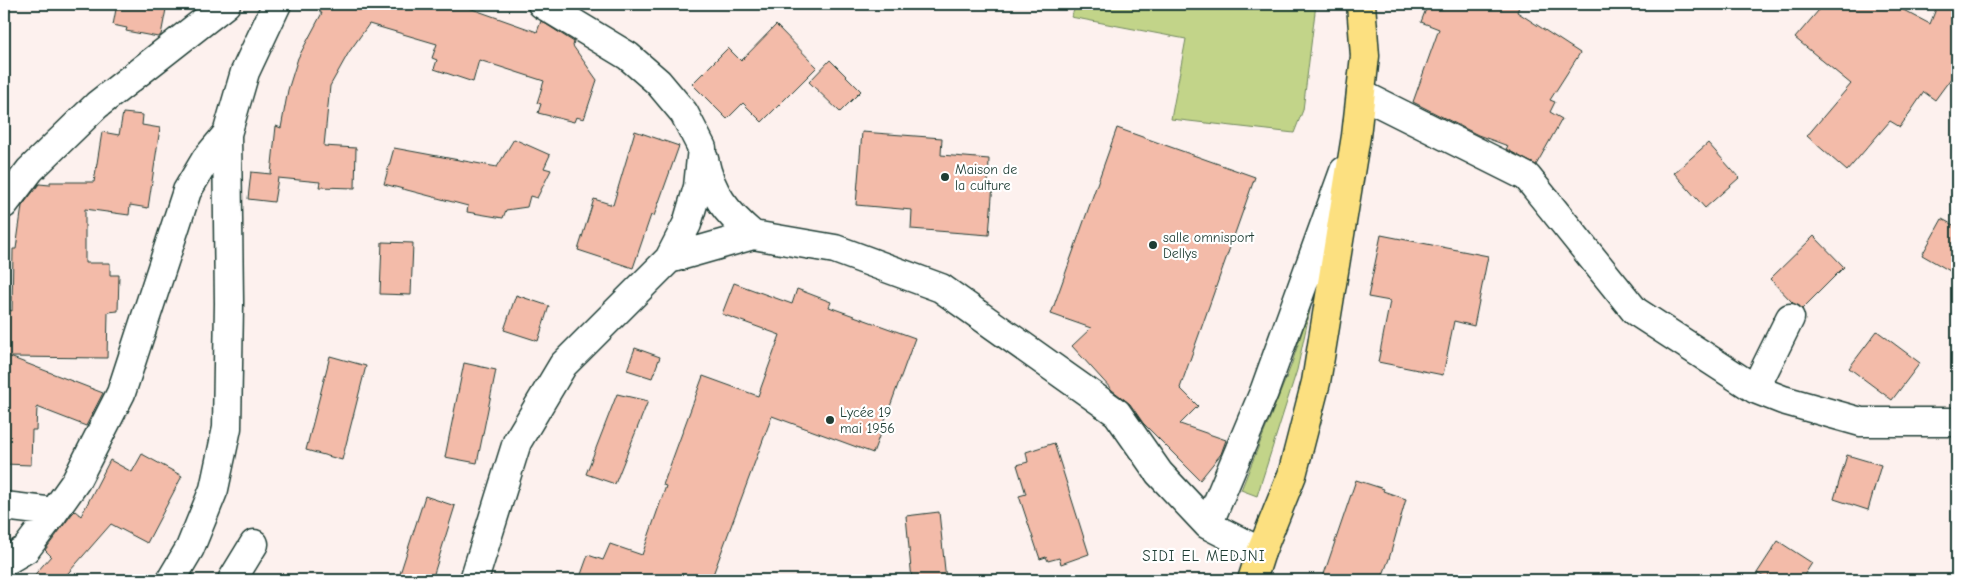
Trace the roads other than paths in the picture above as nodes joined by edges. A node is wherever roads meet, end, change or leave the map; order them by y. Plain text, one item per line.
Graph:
1 (226, 4) edge
2 (277, 4) edge
3 (542, 4) edge
4 (1361, 4) edge
5 (1361, 94) junction
6 (227, 134) junction
7 (1356, 136) junction
8 (702, 148) junction
9 (4, 201) edge
10 (754, 235) junction
11 (669, 259) junction
12 (1790, 318) dead end
13 (1755, 389) junction
14 (1957, 422) edge
15 (4, 506) edge
16 (54, 512) junction
17 (1208, 525) junction
18 (254, 544) dead end
19 (1261, 552) junction
20 (4, 562) edge
21 (171, 580) edge
22 (232, 580) edge
23 (474, 580) edge
24 (1252, 580) edge

1 - 9 street
2 - 6 street
3 - 8 street
4 - 5 main road
5 - 7 main road
5 - 13 street
6 - 16 street
6 - 21 street
7 - 17 street
7 - 19 main road
8 - 10 street
8 - 11 street
10 - 11 street
10 - 17 street
11 - 23 street
12 - 13 street
13 - 14 street
15 - 16 street
16 - 20 street
17 - 19 street
18 - 22 street
19 - 24 main road

